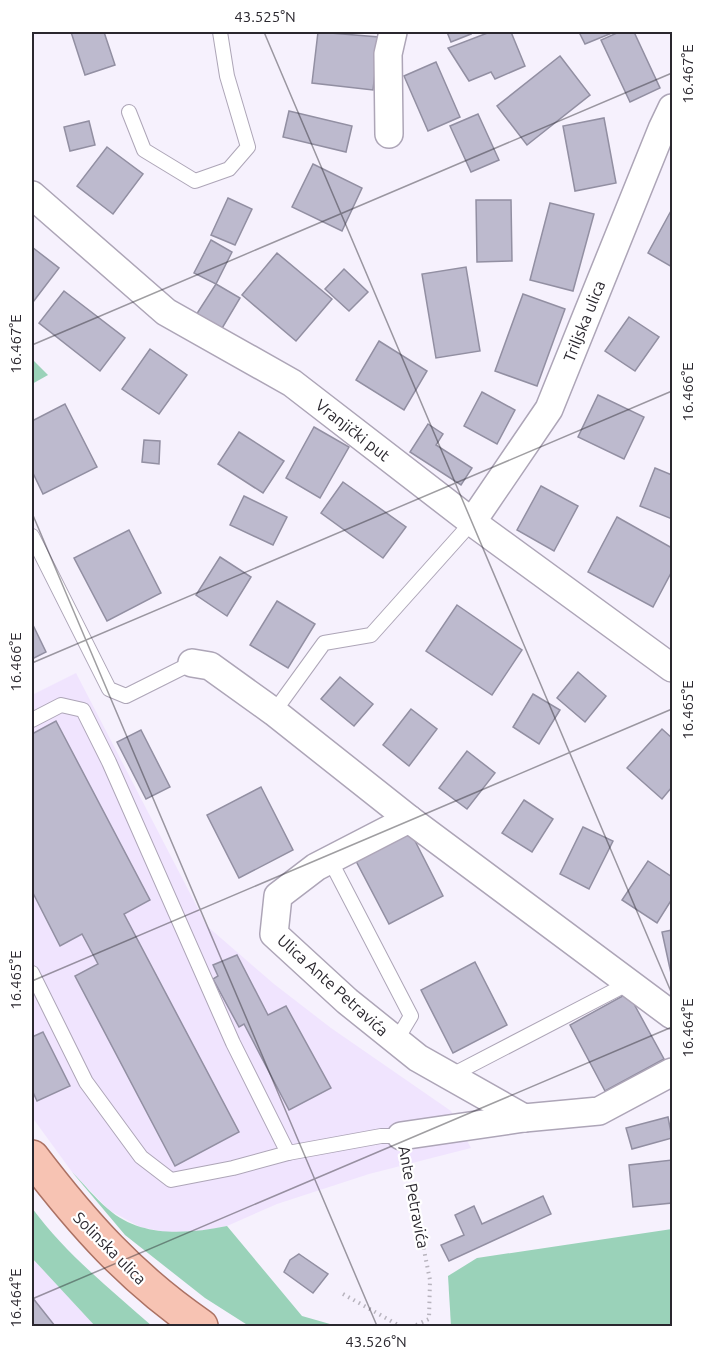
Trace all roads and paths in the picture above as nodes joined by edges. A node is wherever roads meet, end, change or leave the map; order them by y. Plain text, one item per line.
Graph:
1 (220, 32) edge
2 (393, 32) edge
3 (672, 108) edge
4 (129, 112) dead end
5 (389, 134) dead end
6 (32, 195) edge
7 (472, 522) junction
8 (32, 536) edge
9 (670, 660) edge
10 (192, 663) joint
11 (274, 712) junction
12 (32, 720) edge
13 (409, 819) junction
14 (330, 860) junction
15 (32, 973) edge
16 (629, 983) junction
17 (672, 1015) edge
18 (396, 1041) junction
19 (672, 1072) edge
20 (450, 1076) junction
21 (524, 1118) junction
22 (401, 1136) junction
23 (288, 1153) junction
24 (32, 1157) edge
25 (343, 1294) dead end
26 (201, 1326) edge
27 (400, 1326) edge
28 (414, 1326) edge

1 - 4 lane
2 - 5 street
3 - 7 street, Triljska ulica
6 - 7 street, Vranjički put
7 - 9 street, Vranjički put
7 - 11 lane
8 - 10 lane
10 - 11 street
11 - 13 street
12 - 23 lane
13 - 14 street, Ulica Ante Petravića
13 - 16 street
14 - 18 lane
14 - 18 street, Ulica Ante Petravića
15 - 23 lane, Ante Petravića
16 - 17 street
16 - 20 lane
18 - 20 street, Ulica Ante Petravića
19 - 21 street
20 - 21 street, Ulica Ante Petravića
21 - 22 street
22 - 23 lane, Ante Petravića
22 - 28 path, Ante Petravića
24 - 26 main road, Solinska ulica
25 - 27 path

